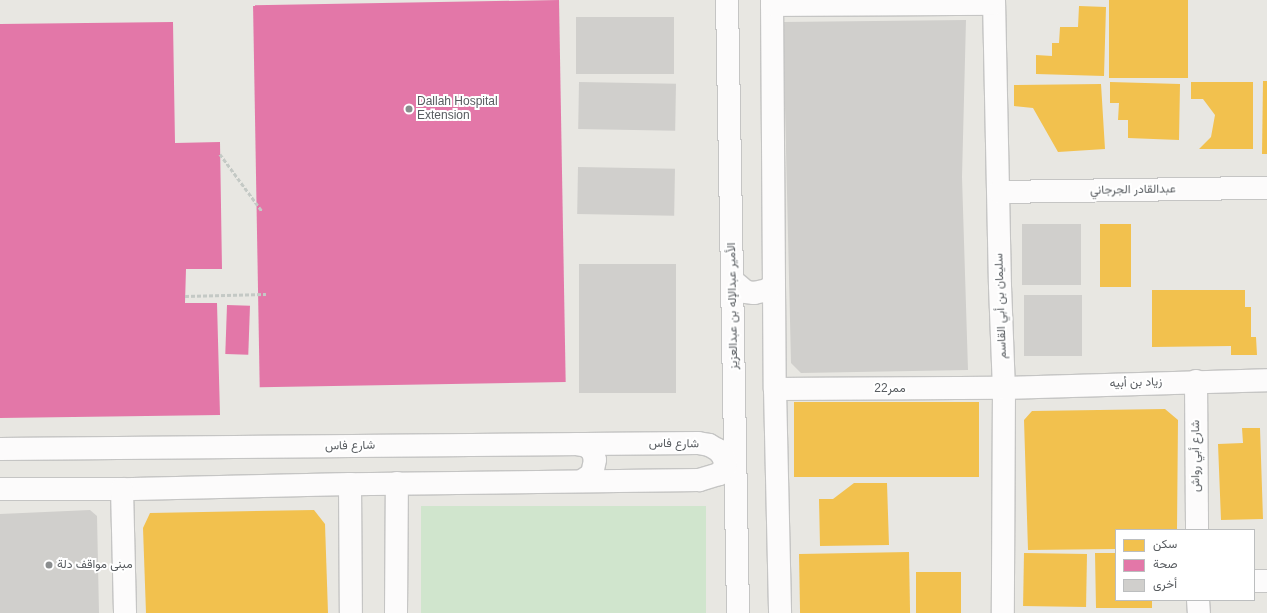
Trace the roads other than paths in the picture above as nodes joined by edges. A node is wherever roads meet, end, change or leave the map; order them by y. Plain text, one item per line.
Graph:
1 (727, 0) edge
2 (994, 2) edge
3 (772, 3) edge
4 (1267, 188) edge
5 (999, 192) junction
6 (733, 281) junction
7 (774, 283) junction
8 (733, 309) junction
9 (774, 314) junction
10 (1267, 380) edge
11 (1196, 381) junction
12 (1004, 388) junction
13 (775, 389) junction
14 (576, 444) junction
15 (0, 449) edge
16 (582, 481) junction
17 (397, 483) junction
18 (350, 484) junction
19 (0, 489) edge
20 (122, 489) junction
21 (350, 516) junction
22 (396, 521) junction
23 (1197, 529) edge
24 (1255, 581) edge
25 (1267, 581) edge
26 (1198, 601) edge
27 (125, 613) edge
28 (351, 613) edge
29 (396, 613) edge
30 (738, 613) edge
31 (780, 613) edge
32 (1003, 613) edge
33 (1199, 613) edge

1 - 6 street, الأمير عبدالإله بن عبدالعزيز
2 - 3 street
2 - 5 street, سليمان بن أبي القاسم
3 - 7 street
4 - 5 street, عبدالقادر الجرجاني
5 - 12 street, سليمان بن أبي القاسم
6 - 7 street
6 - 8 street, الأمير عبدالإله بن عبدالعزيز
7 - 9 street
8 - 9 street
8 - 30 street, الأمير عبدالإله بن عبدالعزيز
9 - 13 street
10 - 11 street, زياد بن أبيه
11 - 12 street, زياد بن أبيه
11 - 23 street, شارع أبي رواش
12 - 13 street, ممر22
12 - 32 street, سليمان بن أبي القاسم
13 - 31 street
14 - 15 street, شارع فاس
14 - 16 street
14 - 16 street, شارع فاس
16 - 17 street, شارع فاس
17 - 18 street, شارع فاس
17 - 22 street
18 - 20 street, شارع فاس
18 - 21 street
19 - 20 street, شارع فاس
20 - 27 street
21 - 22 street
21 - 28 street
22 - 29 street
24 - 25 street
26 - 33 street

